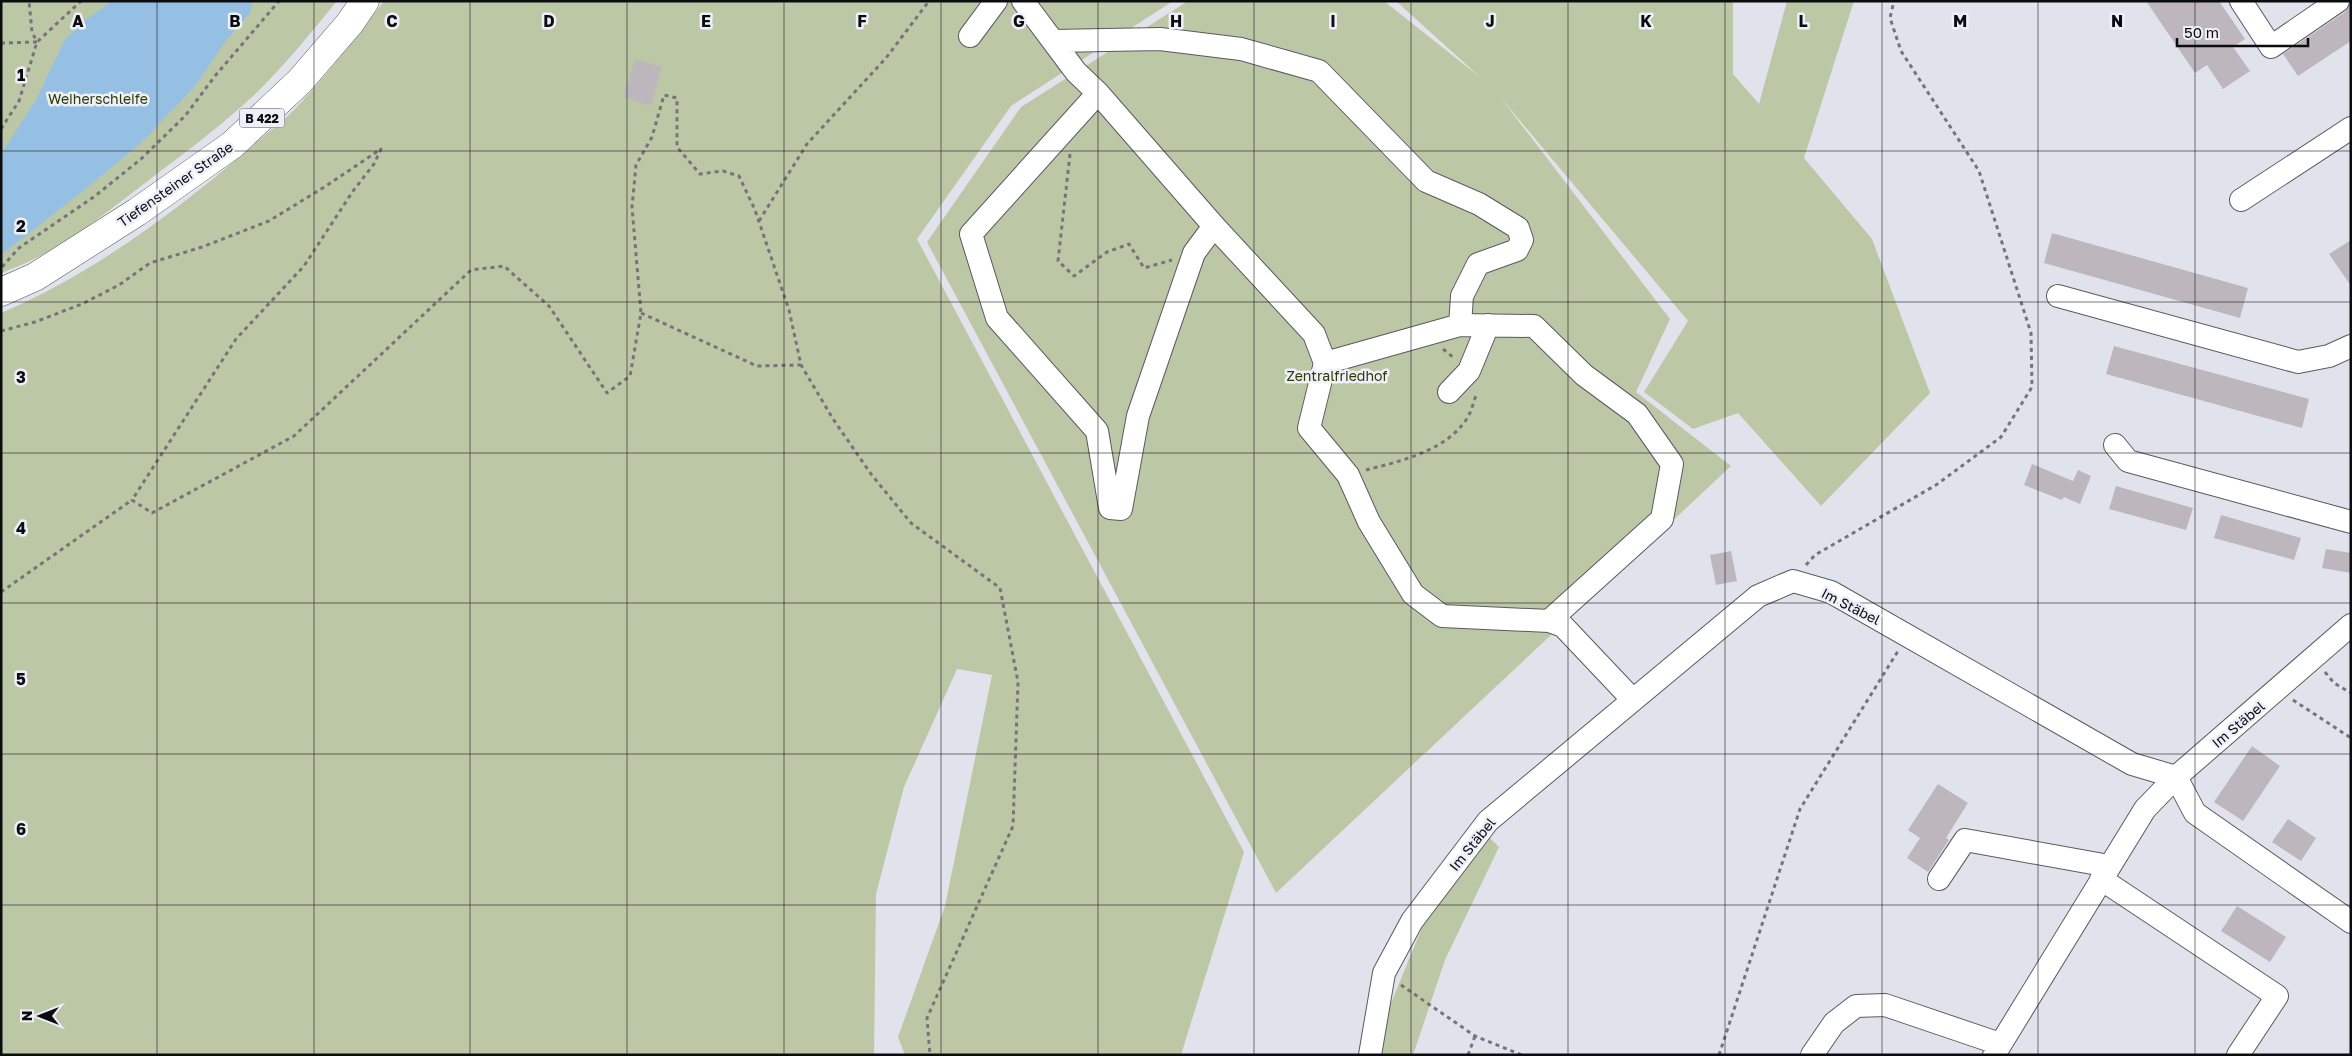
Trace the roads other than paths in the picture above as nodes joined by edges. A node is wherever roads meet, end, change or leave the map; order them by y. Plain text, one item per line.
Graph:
1 (365, 1) edge
2 (996, 1) edge
3 (1023, 1) edge
4 (2241, 1) edge
5 (2338, 1) edge
6 (970, 36) dead end
7 (1052, 41) junction
8 (1098, 93) junction
9 (2351, 128) edge
10 (2241, 200) dead end
11 (1214, 226) junction
12 (1, 292) edge
13 (2058, 296) dead end
14 (1460, 324) junction
15 (1488, 326) junction
16 (2351, 346) edge
17 (1325, 363) junction
18 (1449, 392) dead end
19 (2115, 445) dead end
20 (2351, 522) edge
21 (1549, 621) junction
22 (2351, 626) edge
23 (1633, 700) junction
24 (2176, 776) junction
25 (2105, 873) junction
26 (1940, 879) dead end
27 (2351, 922) edge
28 (1997, 1050) edge
29 (1370, 1055) edge
30 (1812, 1055) edge
31 (2238, 1055) edge

1 - 12 main road, Tiefensteiner Straße / B 422
2 - 6 street
3 - 7 street
4 - 5 street
7 - 8 street
7 - 14 street
8 - 11 street
8 - 11 street
9 - 10 street
11 - 17 street
13 - 16 street
14 - 15 street
14 - 17 street
15 - 18 street
15 - 21 street
17 - 21 street
19 - 20 street
21 - 23 street
22 - 24 street, Im Stäbel
23 - 24 street, Im Stäbel
23 - 29 street, Im Stäbel
24 - 25 street
24 - 27 street
25 - 26 street
25 - 28 street
25 - 31 street
28 - 30 street

